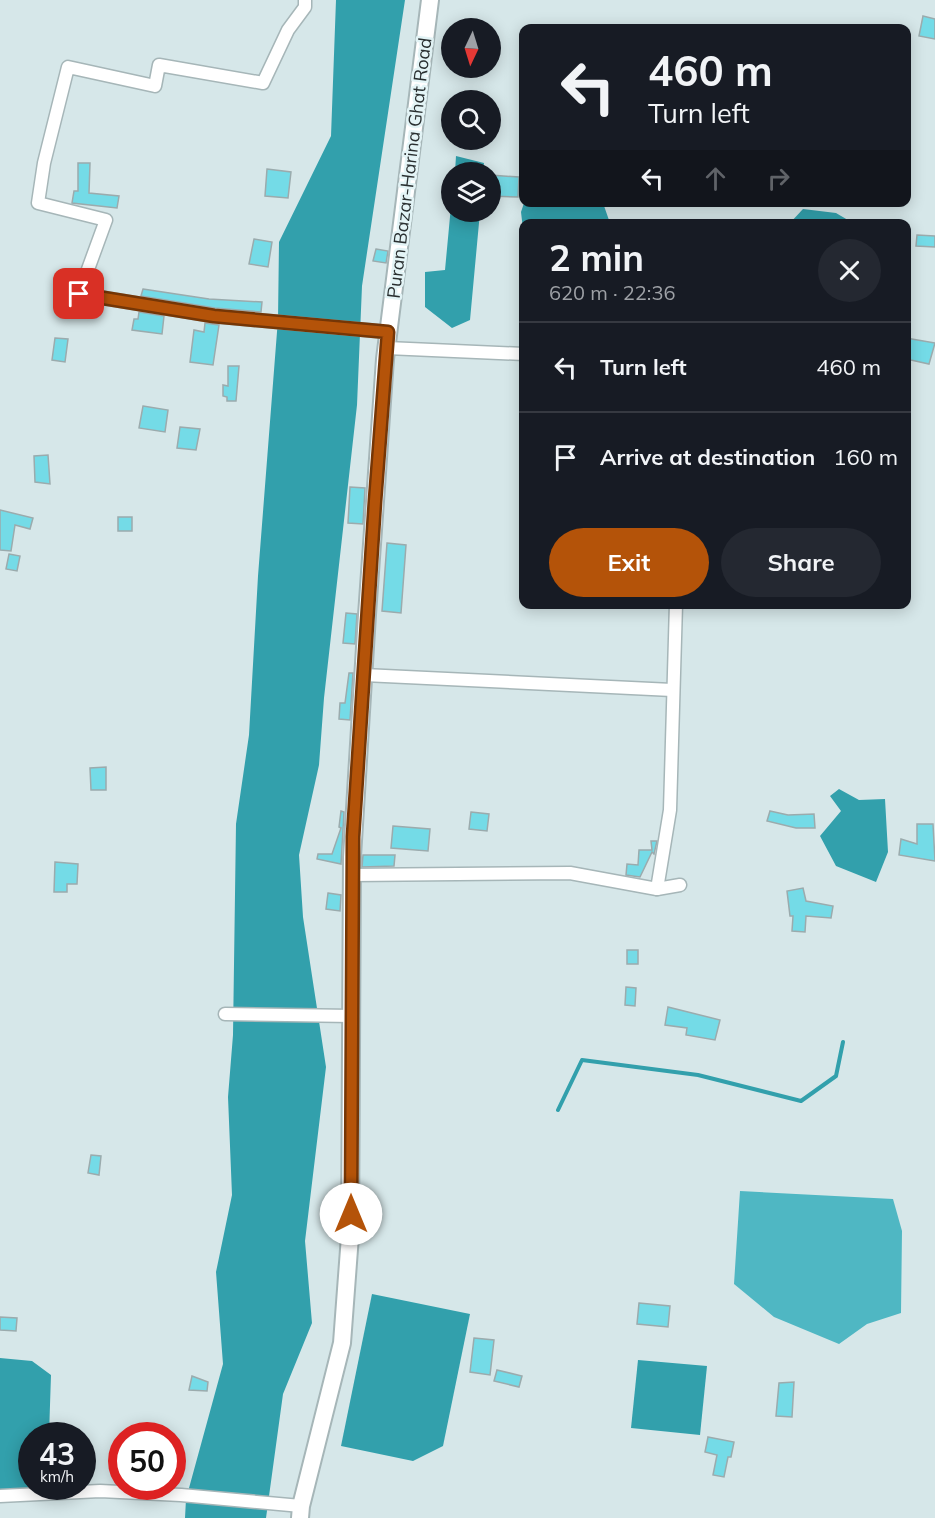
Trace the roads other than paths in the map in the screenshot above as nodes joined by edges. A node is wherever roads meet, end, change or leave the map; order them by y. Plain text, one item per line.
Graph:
1 (305, 0) edge
2 (430, 0) edge
3 (388, 340) junction
4 (519, 353) edge
5 (676, 609) edge
6 (364, 675) junction
7 (672, 690) junction
8 (352, 875) junction
9 (680, 885) dead end
10 (657, 889) junction
11 (225, 1014) dead end
12 (352, 1016) junction
13 (0, 1496) edge
14 (300, 1512) edge

1 - 3 street
2 - 3 main road, Puran Bazar-Harina Ghat Road
3 - 4 street
3 - 6 main road, Puran Bazar-Harina Ghat Road
5 - 7 street
6 - 7 street
6 - 8 main road, Puran Bazar-Harina Ghat Road
7 - 10 street
8 - 10 street
8 - 12 main road, Puran Bazar-Harina Ghat Road
9 - 10 street
11 - 12 street
12 - 14 main road, Puran Bazar-Harina Ghat Road
13 - 14 street

